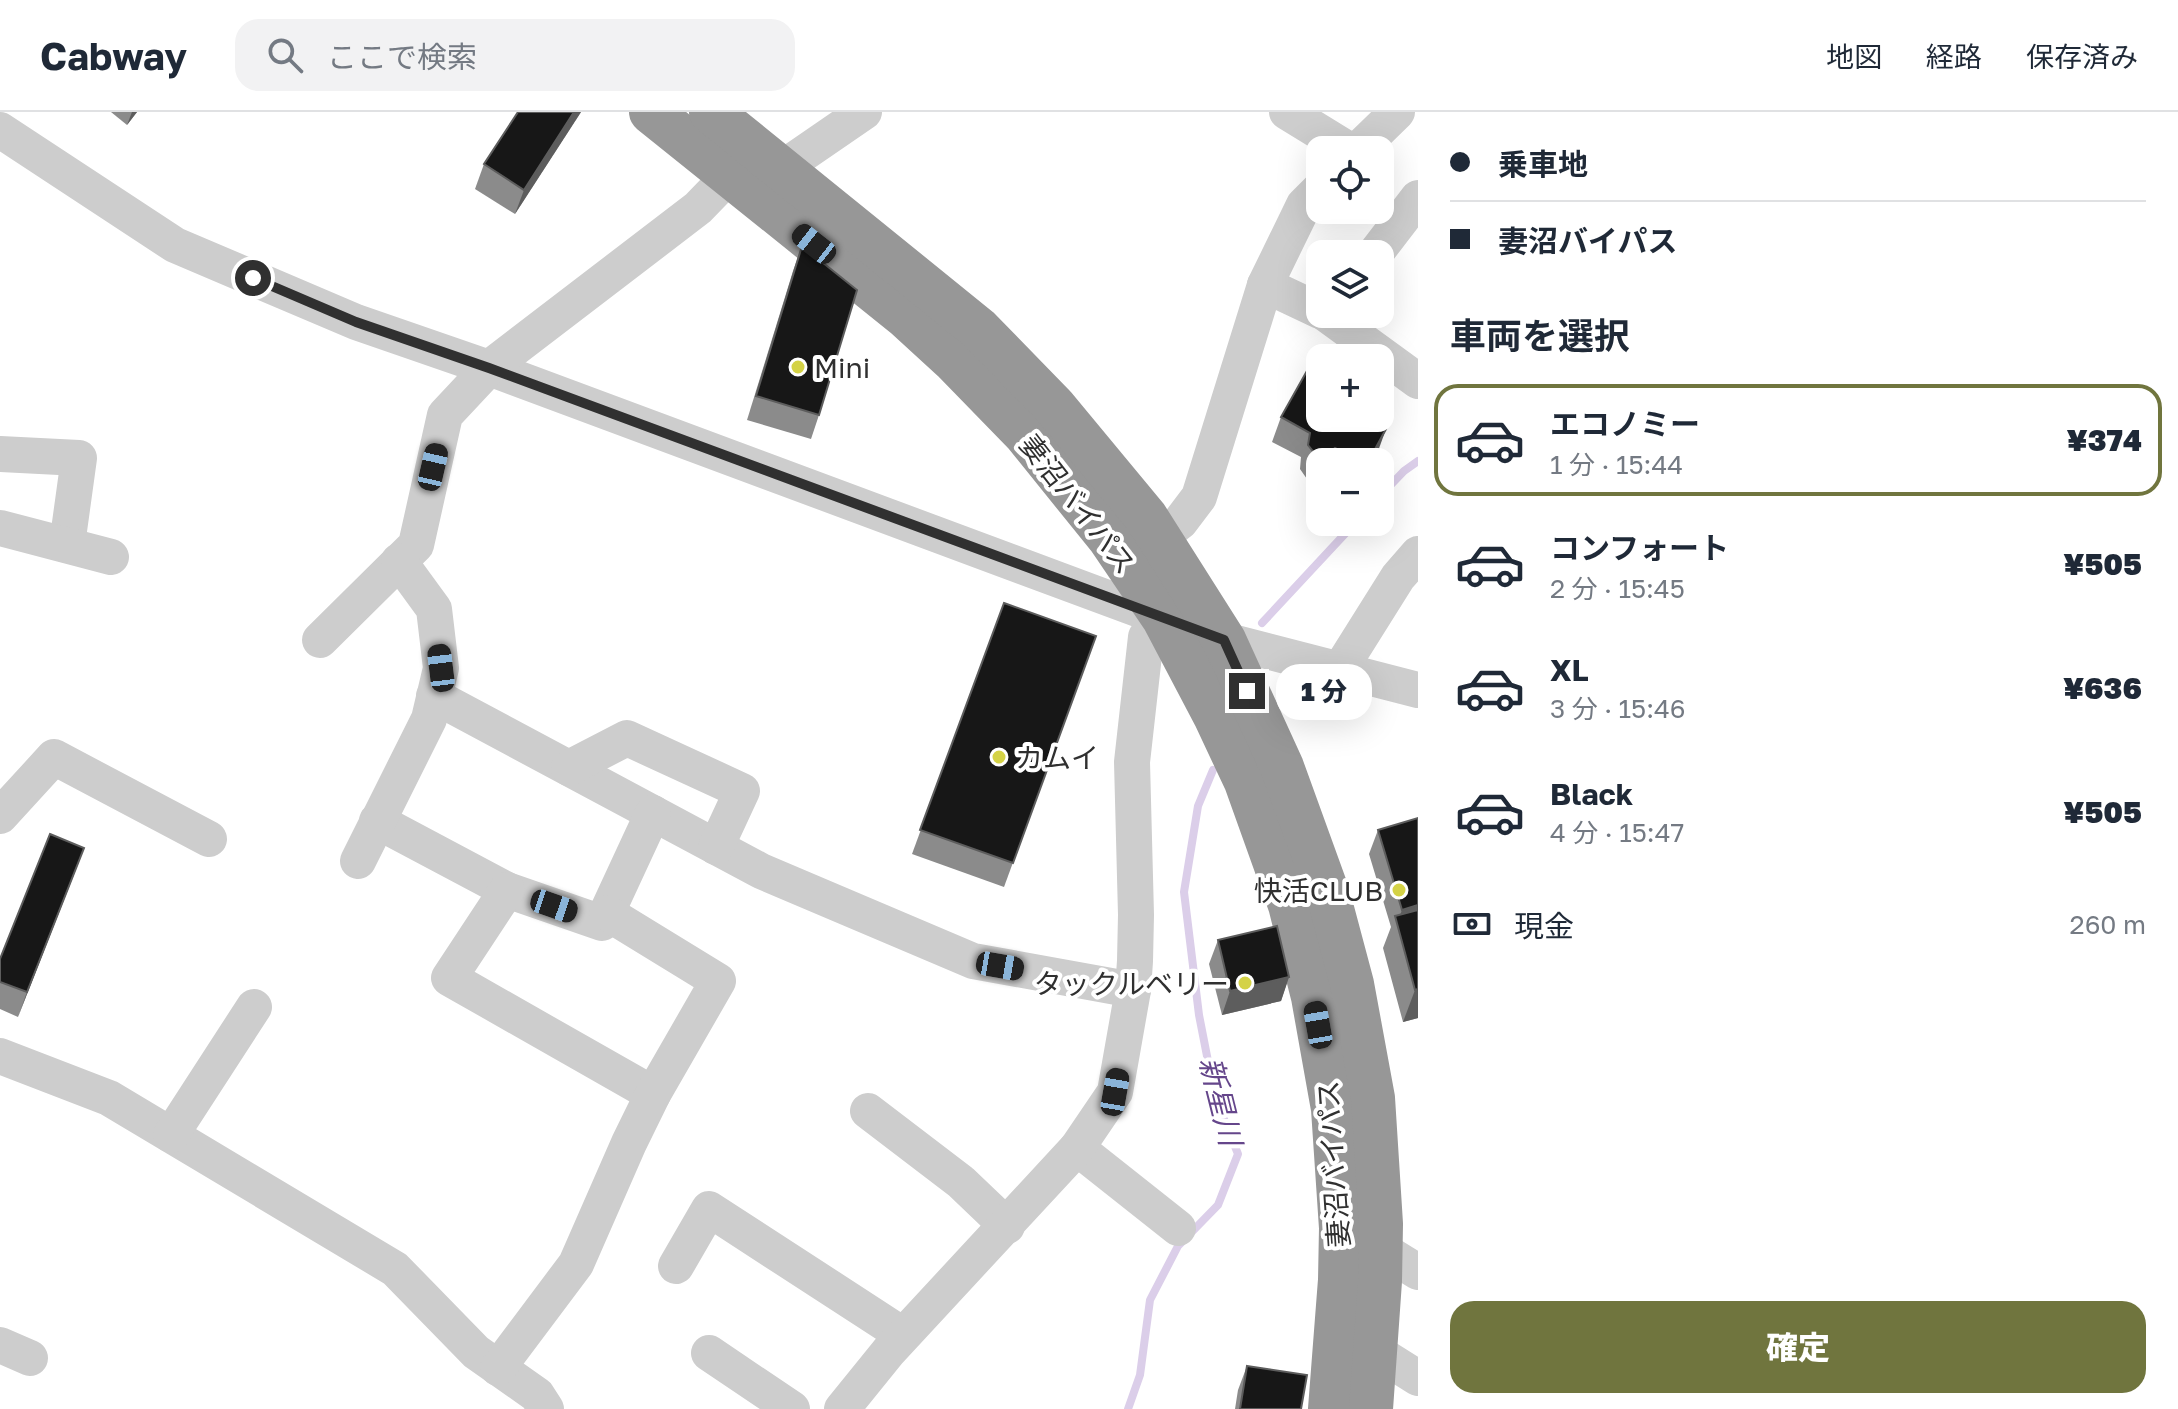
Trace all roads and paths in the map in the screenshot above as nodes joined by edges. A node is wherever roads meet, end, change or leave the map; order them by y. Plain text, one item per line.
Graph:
1 (651, 112) edge
2 (711, 112) edge
3 (864, 112) edge
4 (1287, 112) edge
5 (1397, 112) edge
6 (0, 130) edge
7 (1326, 136) edge
8 (1372, 136) edge
9 (781, 169) junction
10 (729, 176) junction
11 (1306, 203) edge
12 (1404, 216) edge
13 (1386, 240) edge
14 (1265, 285) junction
15 (1306, 304) edge
16 (1345, 328) edge
17 (489, 368) junction
18 (1418, 381) edge
19 (0, 454) edge
20 (0, 528) edge
21 (1159, 538) junction
22 (67, 545) junction
23 (1418, 554) edge
24 (111, 557) dead end
25 (399, 561) junction
26 (1164, 619) junction
27 (320, 640) dead end
28 (1224, 640) junction
29 (1339, 671) junction
30 (1418, 690) edge
31 (434, 696) junction
32 (569, 768) junction
33 (653, 813) junction
34 (0, 816) edge
35 (377, 821) junction
36 (209, 839) dead end
37 (716, 847) junction
38 (358, 861) dead end
39 (507, 890) junction
40 (607, 913) junction
41 (1133, 990) junction
42 (254, 1007) dead end
43 (0, 1056) edge
44 (653, 1094) junction
45 (868, 1111) dead end
46 (171, 1135) junction
47 (1077, 1148) junction
48 (1007, 1226) junction
49 (1178, 1228) dead end
50 (1381, 1249) junction
51 (676, 1266) dead end
52 (1418, 1272) edge
53 (903, 1335) junction
54 (1375, 1351) junction
55 (709, 1353) dead end
56 (498, 1368) junction
57 (1418, 1378) edge
58 (857, 1403) edge
59 (546, 1409) edge
60 (792, 1409) edge
61 (1330, 1409) edge
62 (1371, 1409) edge

1 - 10 highway, 妻沼バイパス
2 - 9 highway, 妻沼バイパス
3 - 9 street
4 - 7 street
5 - 8 street
6 - 17 street
9 - 21 highway, 妻沼バイパス
10 - 17 street
10 - 26 highway, 妻沼バイパス
11 - 14 street
12 - 13 street
14 - 15 street
14 - 21 street
16 - 18 street
17 - 25 street
17 - 26 street
19 - 22 street
20 - 22 street
21 - 28 highway, 妻沼バイパス
22 - 24 street
23 - 29 street
25 - 27 street
25 - 31 street
26 - 28 street
26 - 41 street
26 - 61 highway, 妻沼バイパス
28 - 29 street
28 - 50 highway, 妻沼バイパス
29 - 30 street
31 - 32 street
31 - 35 street
32 - 33 street
32 - 37 street
33 - 37 street
33 - 40 street
34 - 36 street
35 - 38 street
35 - 39 street
37 - 41 street
39 - 40 street
39 - 44 street
40 - 44 street
41 - 47 street
42 - 46 street
43 - 46 street
44 - 56 street
45 - 48 street
46 - 56 street
47 - 48 street
47 - 49 street
48 - 53 street
50 - 52 street
50 - 54 highway, 妻沼バイパス
51 - 53 street
53 - 58 street
54 - 57 street
54 - 62 highway, 妻沼バイパス
55 - 60 street
56 - 59 street

